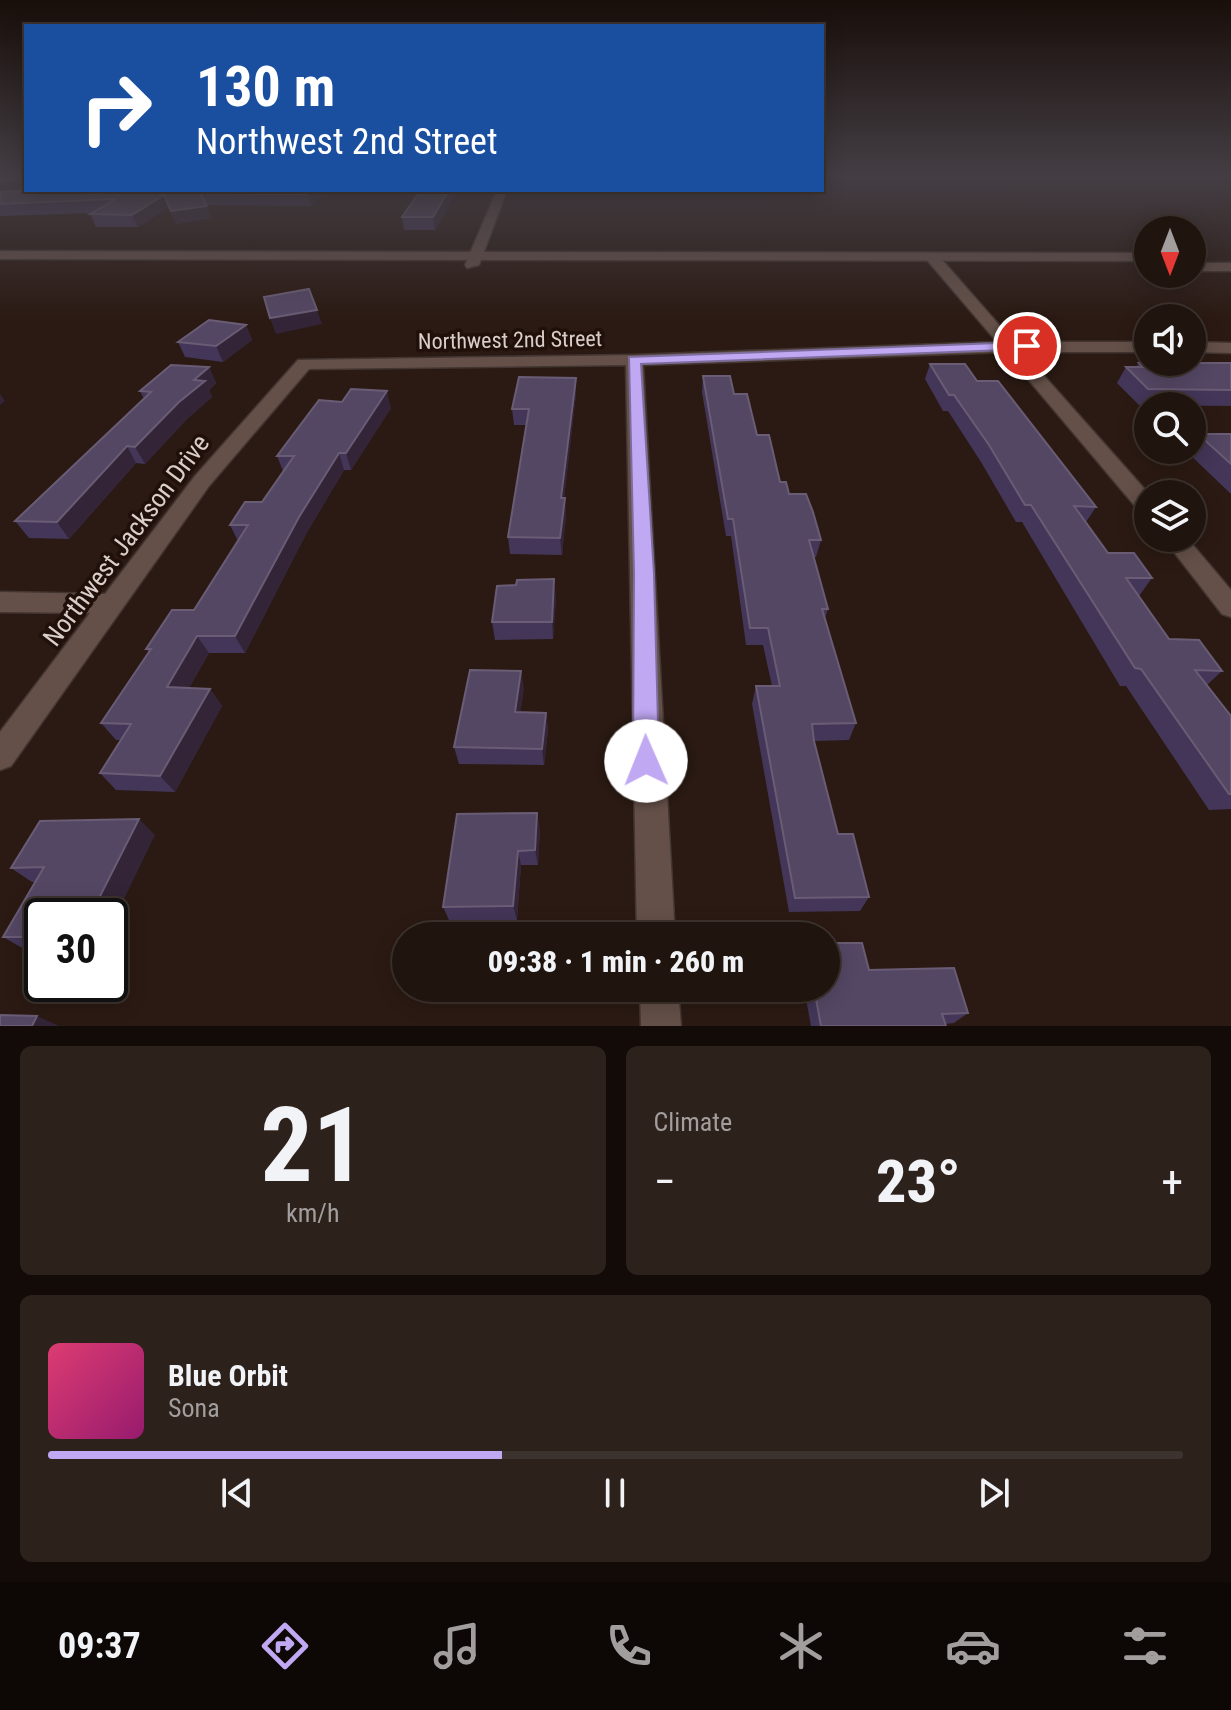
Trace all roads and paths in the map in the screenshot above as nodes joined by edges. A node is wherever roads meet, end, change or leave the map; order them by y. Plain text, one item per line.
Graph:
1 (488, 224) edge
2 (0, 255) edge
3 (1134, 257) edge
4 (1206, 257) edge
5 (1231, 257) edge
6 (474, 260) junction
7 (936, 261) junction
8 (0, 265) edge
9 (1134, 267) edge
10 (1206, 267) edge
11 (1231, 267) edge
12 (1009, 346) junction
13 (1134, 347) edge
14 (1206, 347) edge
15 (1231, 348) edge
16 (634, 360) junction
17 (304, 364) joint
18 (1134, 491) edge
19 (1186, 552) edge
20 (0, 602) edge
21 (111, 604) junction
22 (1231, 607) edge
23 (0, 756) edge
24 (655, 922) edge
25 (660, 1002) edge
26 (661, 1026) edge

1 - 6 street
2 - 6 street
3 - 7 street
4 - 5 street
6 - 7 street
6 - 8 street
7 - 9 street
7 - 12 street
10 - 11 street
12 - 13 street, Northwest 2nd Street
12 - 16 street, Northwest 2nd Street
12 - 18 street
14 - 15 street
16 - 17 street, Northwest 2nd Street
16 - 24 street
17 - 21 street, Northwest Jackson Drive
19 - 22 street
20 - 21 street
21 - 23 street, Northwest Jackson Drive
25 - 26 street

